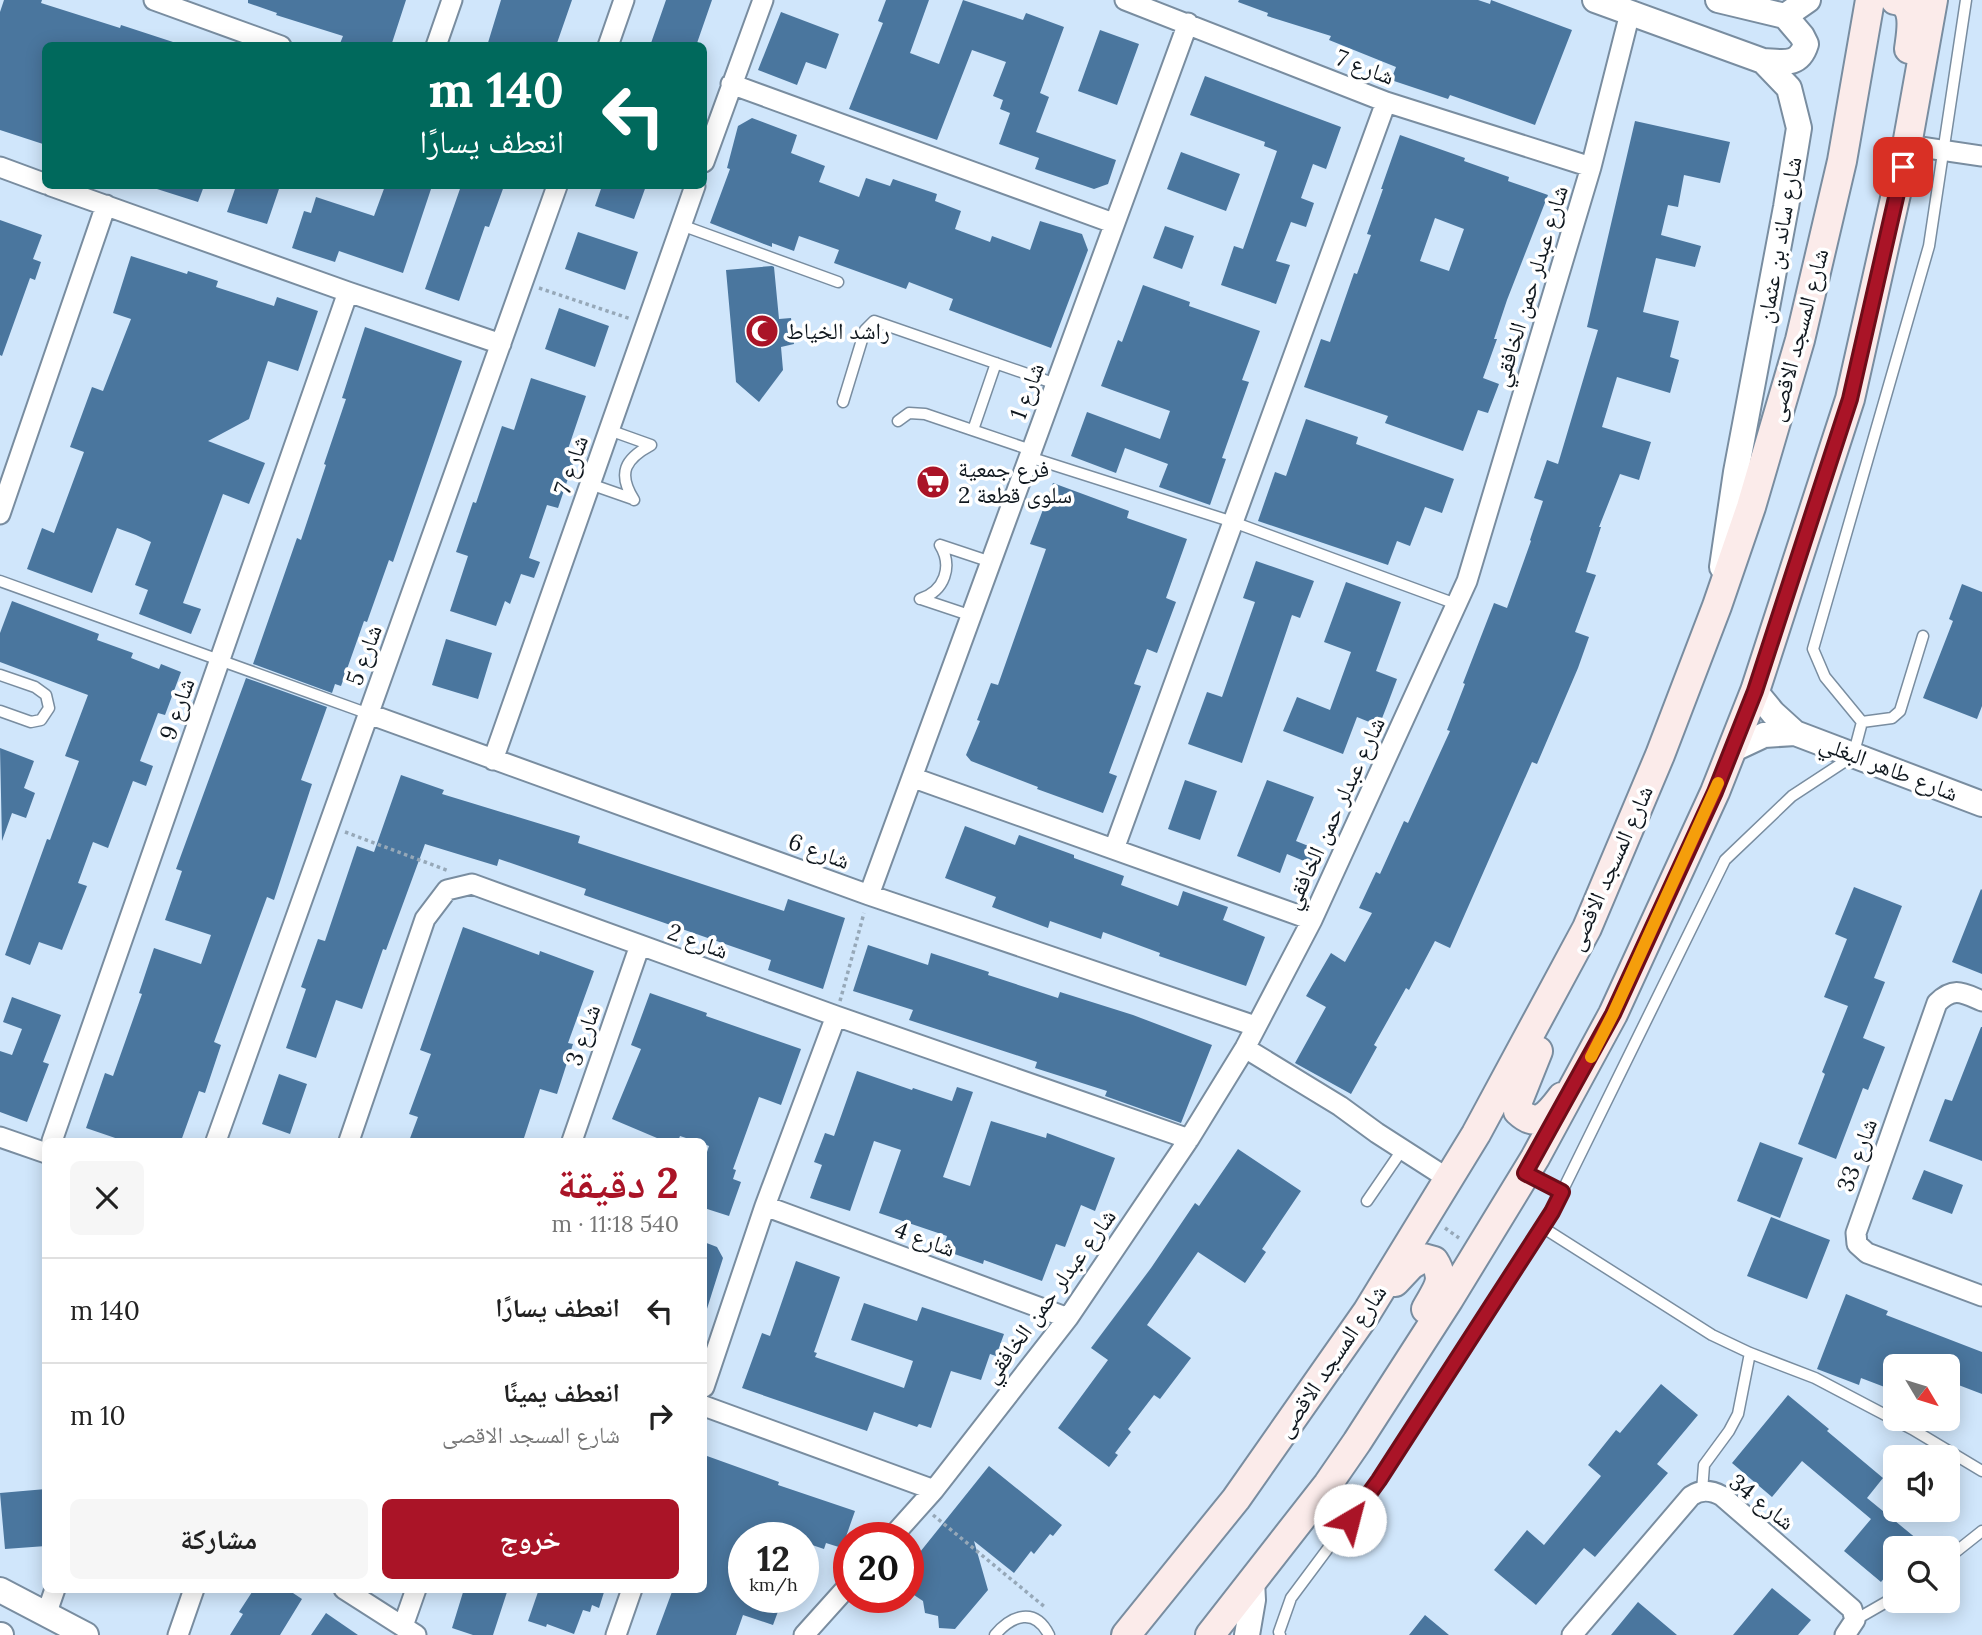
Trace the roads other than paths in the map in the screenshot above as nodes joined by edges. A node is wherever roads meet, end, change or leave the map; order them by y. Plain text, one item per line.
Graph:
1 (155, 0) edge
2 (452, 0) edge
3 (624, 0) edge
4 (763, 0) edge
5 (1125, 0) edge
6 (1595, 0) edge
7 (1718, 0) edge
8 (1808, 0) edge
9 (1870, 0) edge
10 (1893, 0) edge
11 (1933, 0) edge
12 (1966, 0) edge
13 (1630, 13) junction
14 (1785, 16) junction
15 (1188, 23) junction
16 (1863, 36) junction
17 (270, 42) edge
18 (437, 42) edge
19 (609, 42) edge
20 (1763, 61) junction
21 (731, 84) junction
22 (1386, 102) junction
23 (1909, 139) junction
24 (1944, 151) junction
25 (707, 153) edge
26 (1982, 156) edge
27 (0, 167) edge
28 (1591, 167) junction
29 (42, 183) edge
30 (60, 189) edge
31 (556, 189) edge
32 (694, 189) edge
33 (106, 205) junction
34 (1113, 223) junction
35 (681, 225) junction
36 (838, 282) dead end
37 (348, 292) junction
38 (501, 344) junction
39 (996, 363) junction
40 (1056, 384) junction
41 (844, 402) dead end
42 (898, 421) dead end
43 (609, 430) junction
44 (973, 430) junction
45 (1030, 454) junction
46 (590, 485) junction
47 (0, 513) edge
48 (1233, 522) junction
49 (991, 562) junction
50 (0, 580) edge
51 (1457, 604) junction
52 (1717, 606) junction
53 (972, 616) junction
54 (1923, 636) dead end
55 (220, 659) junction
56 (0, 675) edge
57 (1755, 691) junction
58 (0, 712) edge
59 (369, 714) junction
60 (1863, 722) junction
61 (1795, 733) junction
62 (1732, 750) junction
63 (1853, 756) junction
64 (493, 760) junction
65 (914, 778) junction
66 (1982, 804) edge
67 (1114, 849) junction
68 (869, 895) junction
69 (1311, 920) junction
70 (1587, 928) junction
71 (640, 946) junction
72 (1982, 1001) edge
73 (835, 1016) junction
74 (1255, 1026) junction
75 (1245, 1048) junction
76 (1588, 1061) junction
77 (0, 1137) edge
78 (53, 1138) edge
79 (217, 1138) edge
80 (350, 1138) edge
81 (573, 1138) edge
82 (1189, 1139) junction
83 (1402, 1150) junction
84 (42, 1152) edge
85 (1525, 1173) junction
86 (1447, 1178) junction
87 (1562, 1192) junction
88 (1367, 1201) dead end
89 (765, 1206) junction
90 (1542, 1227) junction
91 (1982, 1296) edge
92 (1367, 1312) junction
93 (1068, 1318) junction
94 (1750, 1353) junction
95 (707, 1373) edge
96 (707, 1407) edge
97 (1357, 1442) junction
98 (1982, 1471) edge
99 (1702, 1491) junction
100 (927, 1497) junction
101 (905, 1522) edge
102 (1982, 1531) edge
103 (1960, 1548) edge
104 (1252, 1581) junction
105 (0, 1590) edge
106 (54, 1593) edge
107 (193, 1593) edge
108 (350, 1593) edge
109 (415, 1593) edge
110 (631, 1593) edge
111 (833, 1603) edge
112 (1883, 1605) edge
113 (46, 1615) junction
114 (1850, 1628) edge
115 (410, 1631) edge
116 (1049, 1634) edge
117 (86, 1635) edge
118 (178, 1635) edge
119 (616, 1635) edge
120 (804, 1635) edge
121 (995, 1635) edge
122 (1126, 1635) edge
123 (1210, 1635) edge
124 (1247, 1635) edge
125 (1280, 1635) edge
126 (1572, 1635) edge

1 - 17 street
2 - 18 street
3 - 19 street
4 - 21 street
5 - 15 street, شارع 7
6 - 13 street, شارع ساند بن عثمان
7 - 14 street
8 - 14 street
9 - 16 main road, شارع المسجد الاقصى
10 - 16 main road
10 - 23 main road
11 - 23 main road
12 - 24 lane
13 - 20 street, شارع ساند بن عثمان
13 - 28 street, شارع عبدلر حمن الخافقي
14 - 20 street
15 - 22 street, شارع 7
15 - 34 street, شارع 1
16 - 52 main road, شارع المسجد الاقصى
20 - 52 street, شارع ساند بن عثمان
21 - 25 street
21 - 34 street
22 - 28 street, شارع 7
22 - 48 street
23 - 24 street
23 - 57 main road
24 - 26 street
24 - 60 lane
27 - 29 street
28 - 51 street, شارع عبدلر حمن الخافقي
30 - 33 street
31 - 38 street, شارع 5
32 - 35 street, شارع 7
33 - 37 street
33 - 47 street
34 - 40 street, شارع 1
35 - 36 lane
35 - 43 street, شارع 7
37 - 38 street
37 - 55 street, شارع 9
38 - 59 street, شارع 5
39 - 40 lane
39 - 41 lane
39 - 44 lane
40 - 45 street, شارع 1
42 - 44 lane
43 - 46 street, شارع 7
43 - 46 lane
44 - 45 lane
45 - 48 lane
45 - 49 street, شارع 1
46 - 64 street, شارع 7
48 - 51 lane
48 - 67 street
49 - 53 street, شارع 1
49 - 53 lane
50 - 55 lane
51 - 69 street, شارع عبدلر حمن الخافقي
52 - 70 main road, شارع المسجد الاقصى
53 - 65 street, شارع 1
54 - 60 lane
55 - 59 lane
55 - 78 street, شارع 9
56 - 58 lane
57 - 61 street, شارع طاهر البغلي
57 - 62 main road
59 - 64 street, شارع 6
59 - 79 street, شارع 5
60 - 63 lane
61 - 62 street, شارع طاهر البغلي
61 - 63 street, شارع طاهر البغلي
62 - 76 main road
63 - 66 street, شارع طاهر البغلي
63 - 87 lane
64 - 68 street, شارع 6
65 - 67 street
65 - 68 street, شارع 1
67 - 69 street
68 - 74 street, شارع 6
69 - 74 street, شارع عبدلر حمن الخافقي
70 - 76 main road
70 - 86 main road, شارع المسجد الاقصى
71 - 73 street, شارع 2
71 - 80 street, شارع 2
71 - 81 street, شارع 3
72 - 91 street, شارع 33
73 - 82 street, شارع 2
73 - 89 street
74 - 75 street, شارع عبدلر حمن الخافقي
75 - 82 street, شارع عبدلر حمن الخافقي
75 - 83 street
76 - 85 main road
77 - 84 street
82 - 93 street, شارع عبدلر حمن الخافقي
83 - 86 street
83 - 88 lane
85 - 87 lane
85 - 97 main road
86 - 92 main road, شارع المسجد الاقصى
87 - 90 lane
89 - 93 street, شارع 4
89 - 95 street
90 - 94 lane
90 - 125 lane
92 - 97 main road
92 - 122 main road, شارع المسجد الاقصى
93 - 100 street, شارع عبدلر حمن الخافقي
94 - 98 lane
94 - 99 lane
96 - 100 street
97 - 104 main road
99 - 114 street, شارع 34
99 - 126 street, شارع 34
100 - 101 street, شارع عبدلر حمن الخافقي
102 - 103 lane
104 - 123 main road
104 - 124 street
105 - 113 street
106 - 113 street
107 - 118 street
108 - 115 street
109 - 115 street
110 - 119 street
111 - 120 street
112 - 114 lane
113 - 117 street
116 - 121 lane

